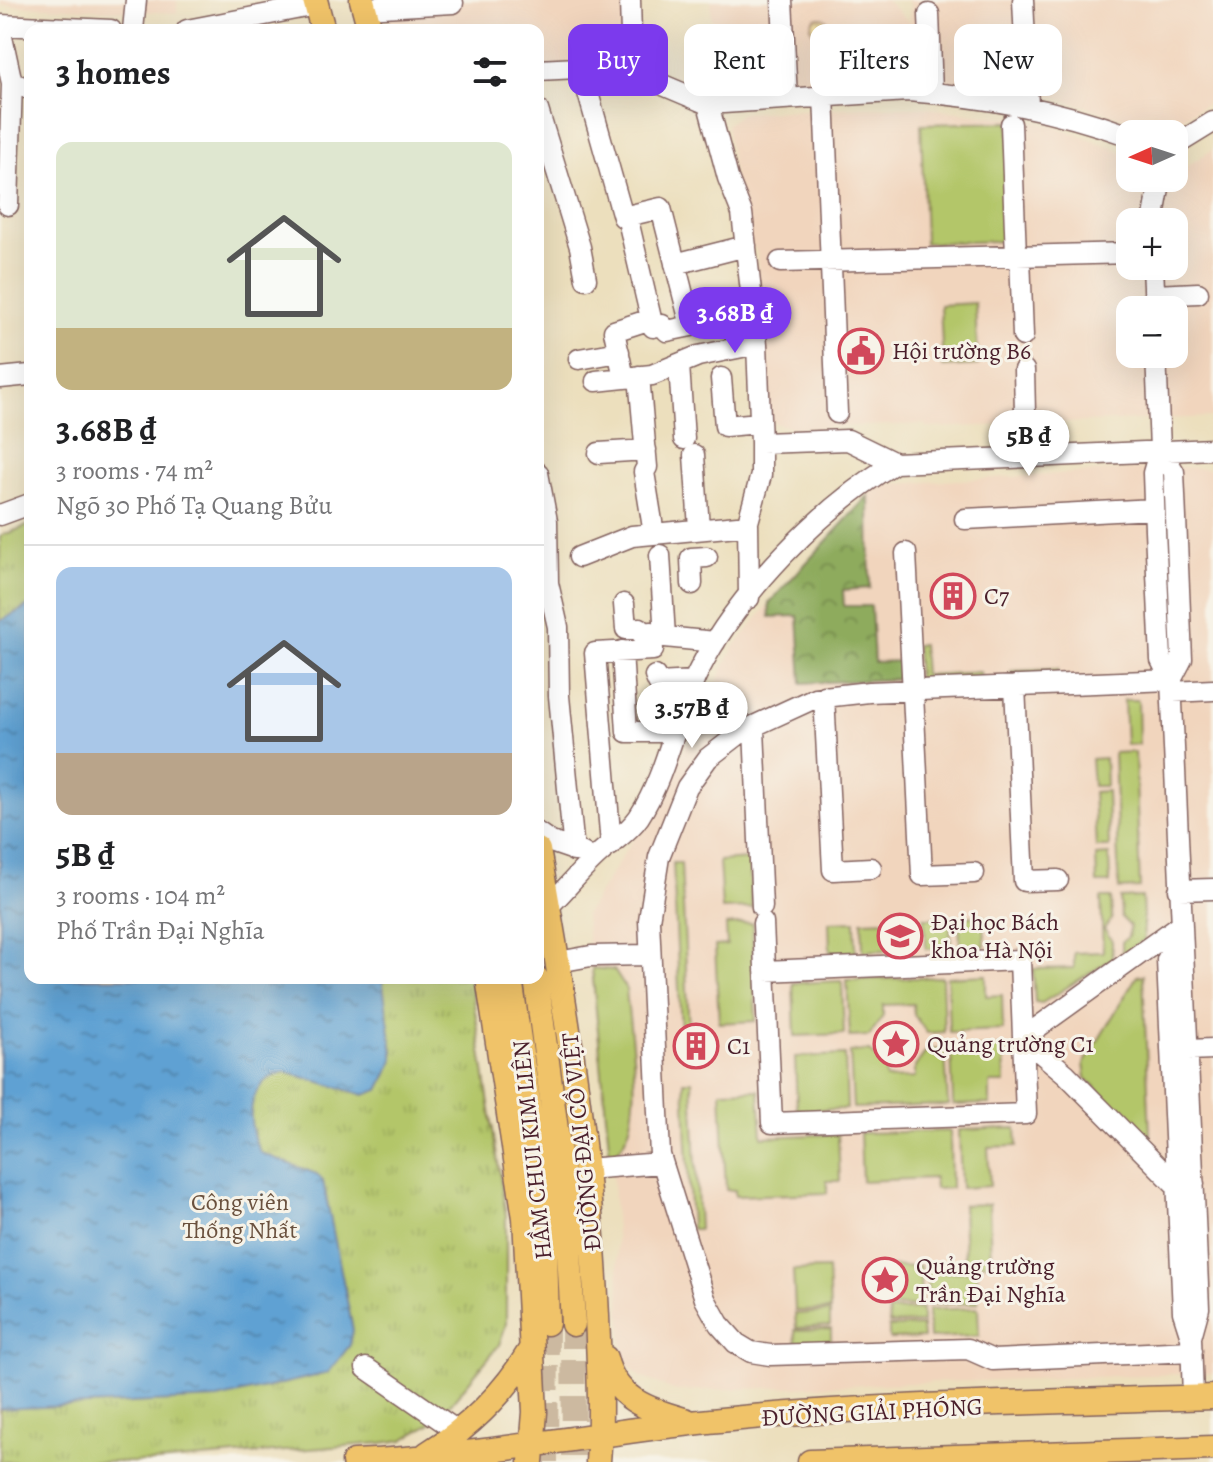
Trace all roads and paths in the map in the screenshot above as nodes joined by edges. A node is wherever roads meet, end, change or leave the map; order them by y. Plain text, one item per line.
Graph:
1 (136, 0) edge
2 (630, 0) edge
3 (782, 0) edge
4 (1023, 0) edge
5 (315, 2) edge
6 (453, 3) dead end
7 (365, 13) edge
8 (929, 14) dead end
9 (134, 24) edge
10 (214, 24) edge
11 (321, 24) edge
12 (631, 24) edge
13 (929, 24) edge
14 (0, 26) edge
15 (24, 27) edge
16 (568, 69) edge
17 (544, 70) edge
18 (21, 86) edge
19 (668, 87) edge
20 (938, 94) edge
21 (589, 96) edge
22 (812, 96) edge
23 (824, 96) edge
24 (787, 98) junction
25 (708, 104) junction
26 (1028, 105) junction
27 (1213, 122) edge
28 (1011, 124) dead end
29 (544, 130) edge
30 (1116, 132) edge
31 (1188, 137) edge
32 (544, 162) edge
33 (8, 205) dead end
34 (554, 205) dead end
35 (627, 216) junction
36 (746, 246) junction
37 (1116, 253) edge
38 (1018, 256) junction
39 (831, 261) junction
40 (780, 262) dead end
41 (675, 264) junction
42 (586, 279) dead end
43 (1198, 293) dead end
44 (1183, 296) edge
45 (651, 319) junction
46 (1023, 336) dead end
47 (757, 344) junction
48 (619, 352) junction
49 (579, 359) dead end
50 (679, 365) junction
51 (1157, 368) edge
52 (1024, 370) dead end
53 (24, 376) edge
54 (632, 377) junction
55 (0, 378) edge
56 (721, 378) dead end
57 (596, 381) dead end
58 (837, 413) dead end
59 (760, 433) junction
60 (1160, 449) junction
61 (1213, 449) edge
62 (646, 450) junction
63 (599, 453) dead end
64 (1026, 456) junction
65 (895, 463) junction
66 (544, 505) edge
67 (24, 506) edge
68 (1154, 509) junction
69 (0, 515) edge
70 (965, 519) dead end
71 (748, 525) junction
72 (699, 528) junction
73 (654, 534) junction
74 (906, 553) dead end
75 (660, 555) dead end
76 (579, 557) dead end
77 (707, 557) dead end
78 (662, 585) junction
79 (749, 598) junction
80 (624, 604) dead end
81 (658, 636) junction
82 (715, 642) junction
83 (622, 651) junction
84 (548, 670) edge
85 (655, 676) dead end
86 (694, 681) junction
87 (1015, 686) junction
88 (1172, 686) junction
89 (913, 690) junction
90 (1213, 690) edge
91 (824, 696) junction
92 (754, 729) junction
93 (627, 732) junction
94 (675, 732) junction
95 (600, 733) junction
96 (544, 836) edge
97 (605, 849) junction
98 (574, 851) junction
99 (871, 868) dead end
100 (974, 873) dead end
101 (1058, 880) dead end
102 (544, 884) edge
103 (1213, 889) edge
104 (1179, 890) junction
105 (548, 907) junction
106 (1181, 928) junction
107 (649, 955) junction
108 (558, 962) junction
109 (765, 971) junction
110 (489, 984) edge
111 (511, 984) edge
112 (537, 984) edge
113 (1023, 1038) junction
114 (1213, 1049) edge
115 (1188, 1050) junction
116 (661, 1163) junction
117 (586, 1169) junction
118 (1185, 1184) junction
119 (1204, 1206) edge
120 (547, 1323) tunnel mouth
121 (585, 1326) junction
122 (1192, 1344) junction
123 (531, 1349) junction
124 (366, 1368) dead end
125 (1203, 1397) edge
126 (693, 1423) junction
127 (460, 1433) junction
128 (600, 1435) junction
129 (1213, 1448) edge
130 (532, 1452) edge
131 (1181, 1456) edge
132 (418, 1460) junction
133 (898, 1460) edge
134 (354, 1462) edge
135 (598, 1462) edge
136 (810, 1462) edge

1 - 9 street
2 - 12 street
3 - 24 street
4 - 26 street
5 - 10 street
5 - 11 main road
6 - 7 street
8 - 13 street
14 - 15 street
14 - 18 street
16 - 17 street
18 - 33 street
19 - 25 street
20 - 26 street
21 - 35 street
22 - 24 street
23 - 39 street
24 - 25 street
25 - 36 street
26 - 30 street
27 - 31 street
28 - 38 street
29 - 42 street
32 - 34 street
35 - 41 street
35 - 45 street
36 - 41 street
36 - 47 street
37 - 38 street
38 - 39 street
38 - 46 street
39 - 40 street
39 - 58 street
41 - 45 street
43 - 44 street
45 - 48 street
47 - 50 street
47 - 59 street
48 - 49 street
48 - 54 street
50 - 54 street
50 - 72 street
51 - 60 street
52 - 64 street
53 - 55 street
54 - 57 street
54 - 62 street
56 - 59 street
59 - 65 street
59 - 71 street
60 - 61 street
60 - 64 street
60 - 68 street
60 - 88 street
62 - 63 street
62 - 73 street
64 - 65 street
65 - 79 street
66 - 84 street
67 - 69 street
68 - 70 street
68 - 88 street
71 - 72 street
71 - 79 street
72 - 73 street
73 - 76 street
74 - 89 street
75 - 78 street
77 - 78 street
78 - 81 street
79 - 82 street
80 - 81 street
81 - 82 street
81 - 83 street
82 - 86 street
83 - 93 street
83 - 95 street
84 - 98 street
85 - 86 street
86 - 94 street
87 - 88 street
87 - 89 street
87 - 101 street
88 - 90 street
88 - 104 street
89 - 91 street
89 - 100 street
91 - 92 street
91 - 99 street
92 - 107 street
92 - 109 street
93 - 94 street
93 - 95 street
94 - 97 street
95 - 97 street
96 - 98 street
97 - 98 street
97 - 105 street
102 - 105 main road, ĐƯỜNG ĐẠI CỒ VIỆT
103 - 104 street
104 - 106 street
105 - 108 main road, ĐƯỜNG ĐẠI CỒ VIỆT
106 - 113 street
106 - 115 street
106 - 118 street
107 - 108 street
107 - 116 street
108 - 117 main road, ĐƯỜNG ĐẠI CỒ VIỆT
109 - 113 street
109 - 113 street
110 - 123 main road
111 - 120 main road, HẦM CHUI KIM LIÊN
112 - 121 main road, HẦM CHUI KIM LIÊN
113 - 118 street
114 - 115 street
115 - 118 street
116 - 117 street
116 - 122 street
117 - 121 main road, ĐƯỜNG ĐẠI CỒ VIỆT
118 - 119 street
118 - 122 street
119 - 122 street
121 - 126 main road
121 - 128 main road, ĐƯỜNG ĐẠI CỒ VIỆT
122 - 125 street
123 - 127 main road
123 - 130 main road
124 - 127 street
125 - 126 main road, ĐƯỜNG GIẢI PHÓNG
126 - 128 main road, ĐƯỜNG GIẢI PHÓNG
127 - 132 main road
128 - 130 main road, ĐƯỜNG GIẢI PHÓNG
128 - 135 main road, ĐƯỜNG ĐẠI CỒ VIỆT
129 - 131 main road, ĐƯỜNG GIẢI PHÓNG
130 - 132 main road, ĐƯỜNG GIẢI PHÓNG
131 - 133 main road, ĐƯỜNG GIẢI PHÓNG
132 - 134 main road, ĐƯỜNG GIẢI PHÓNG
133 - 136 main road, ĐƯỜNG GIẢI PHÓNG

